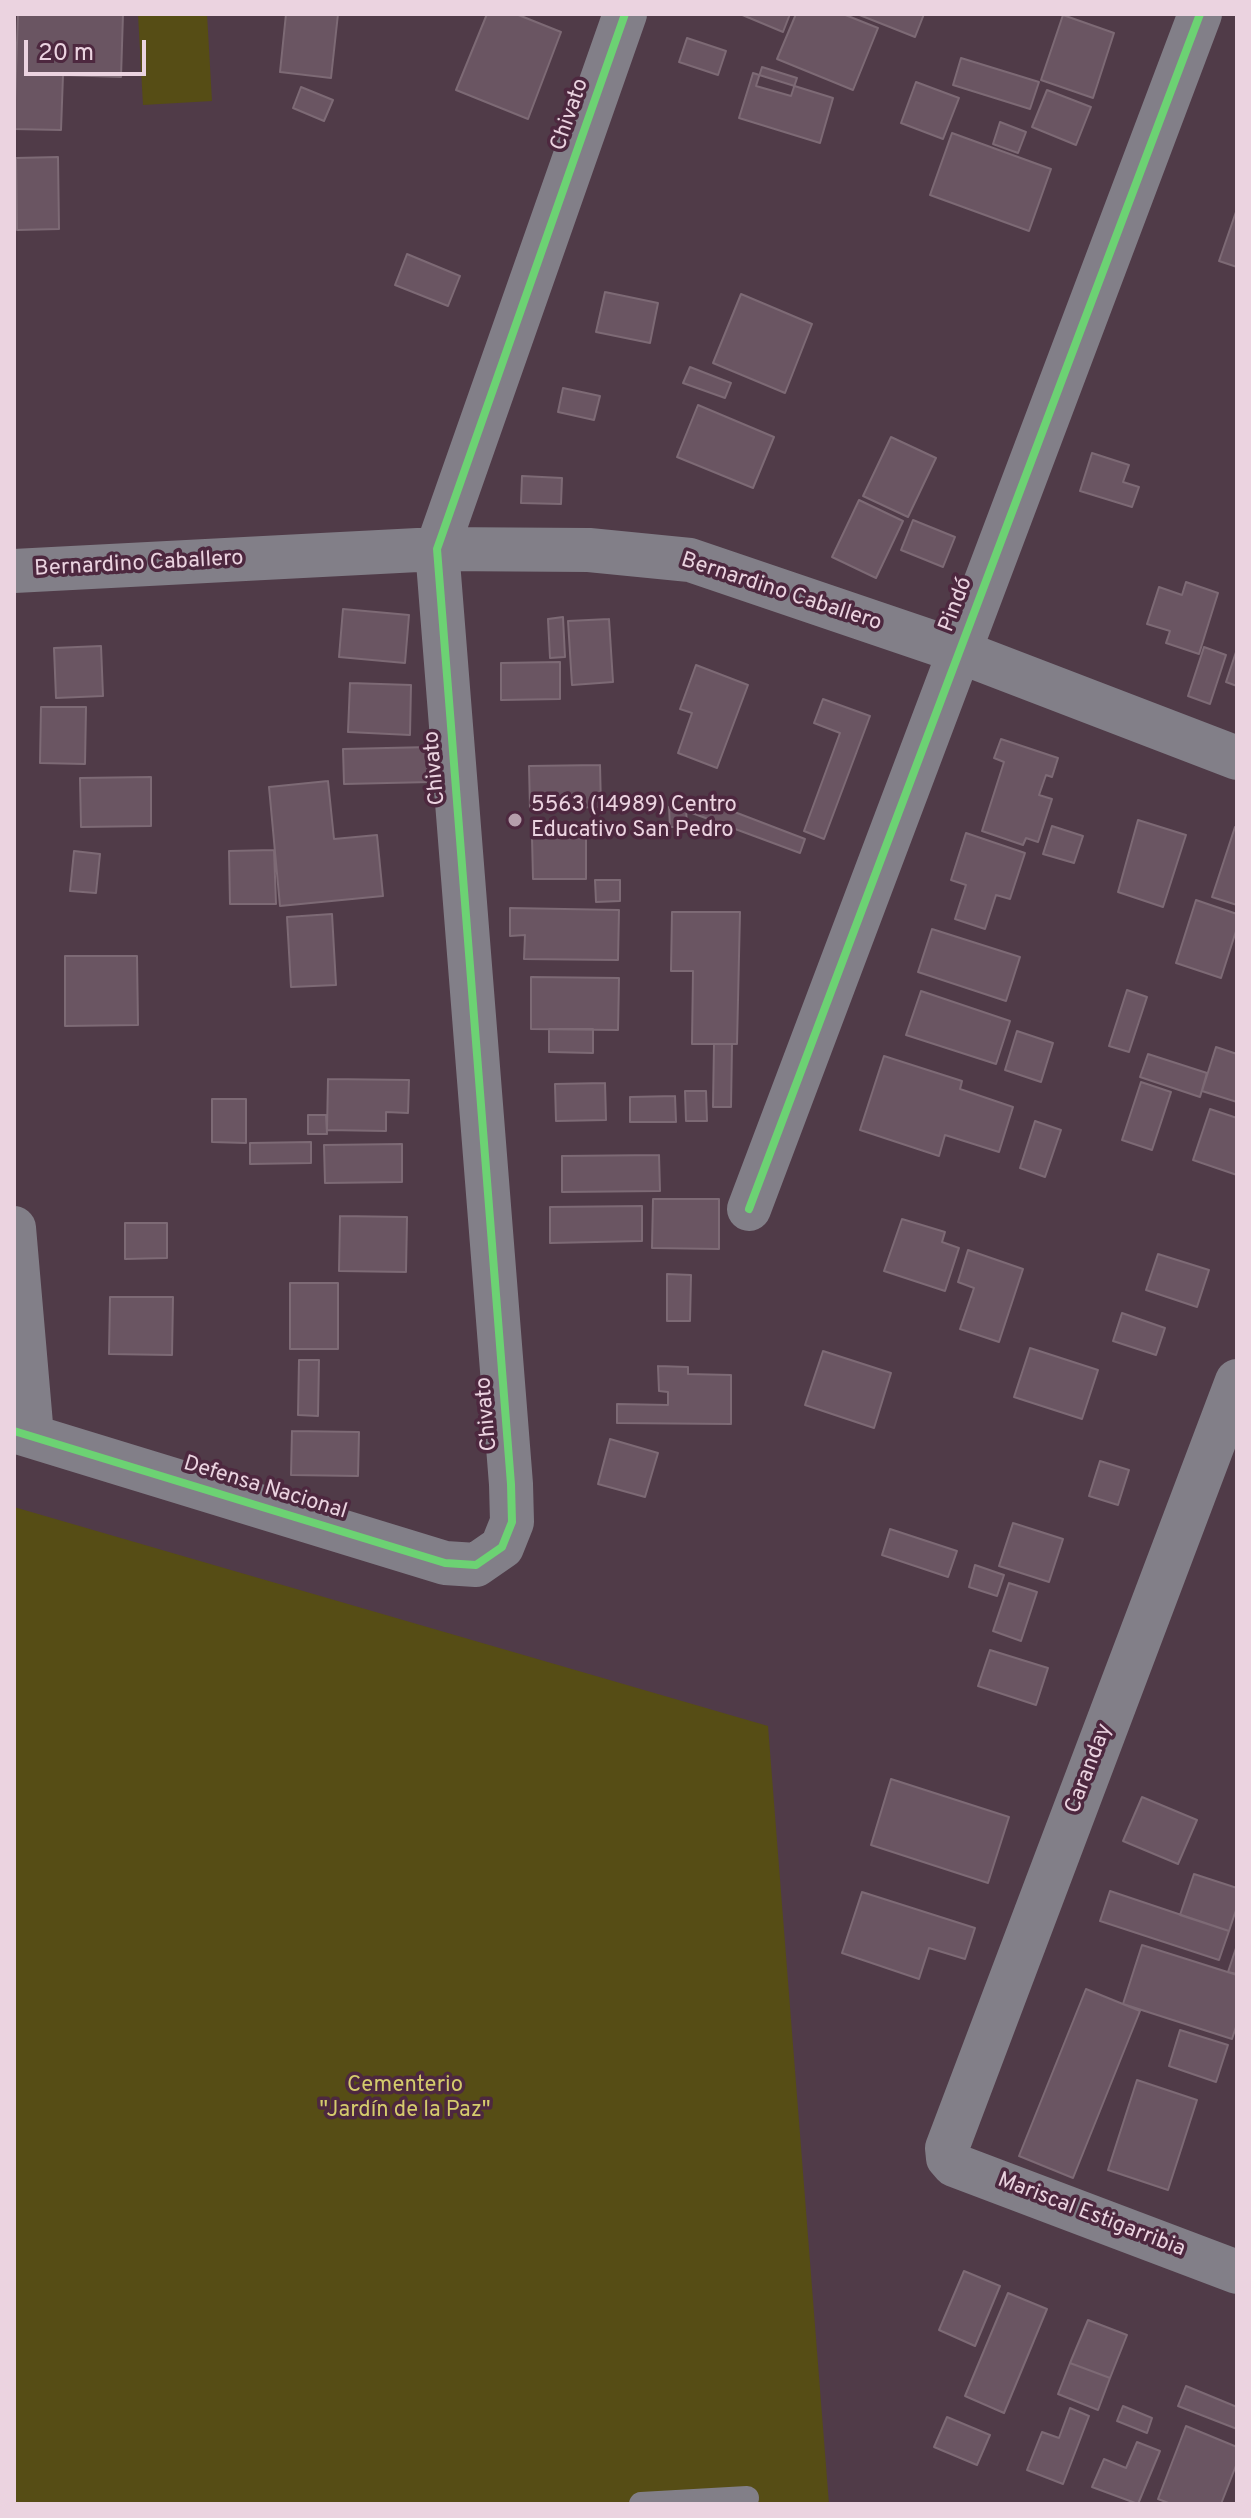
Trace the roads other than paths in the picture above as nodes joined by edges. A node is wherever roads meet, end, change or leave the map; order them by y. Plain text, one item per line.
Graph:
1 (625, 14) edge
2 (1200, 14) edge
3 (437, 549) junction
4 (14, 571) edge
5 (958, 651) junction
6 (1237, 758) edge
7 (749, 1209) dead end
8 (14, 1228) edge
9 (1237, 1381) edge
10 (23, 1434) edge
11 (502, 1547) joint
12 (948, 2158) joint
13 (1237, 2272) edge
14 (747, 2498) dead end
15 (641, 2504) edge

1 - 3 street, Chivato
2 - 5 street, Pindó
3 - 4 street, Bernardino Caballero
3 - 5 street, Bernardino Caballero
3 - 11 street, Chivato
5 - 6 street, Bernardino Caballero
5 - 7 street, Pindó
8 - 10 street
9 - 12 street, Caranday
10 - 11 street, Defensa Nacional
12 - 13 street, Mariscal Estigarribia
14 - 15 lane

